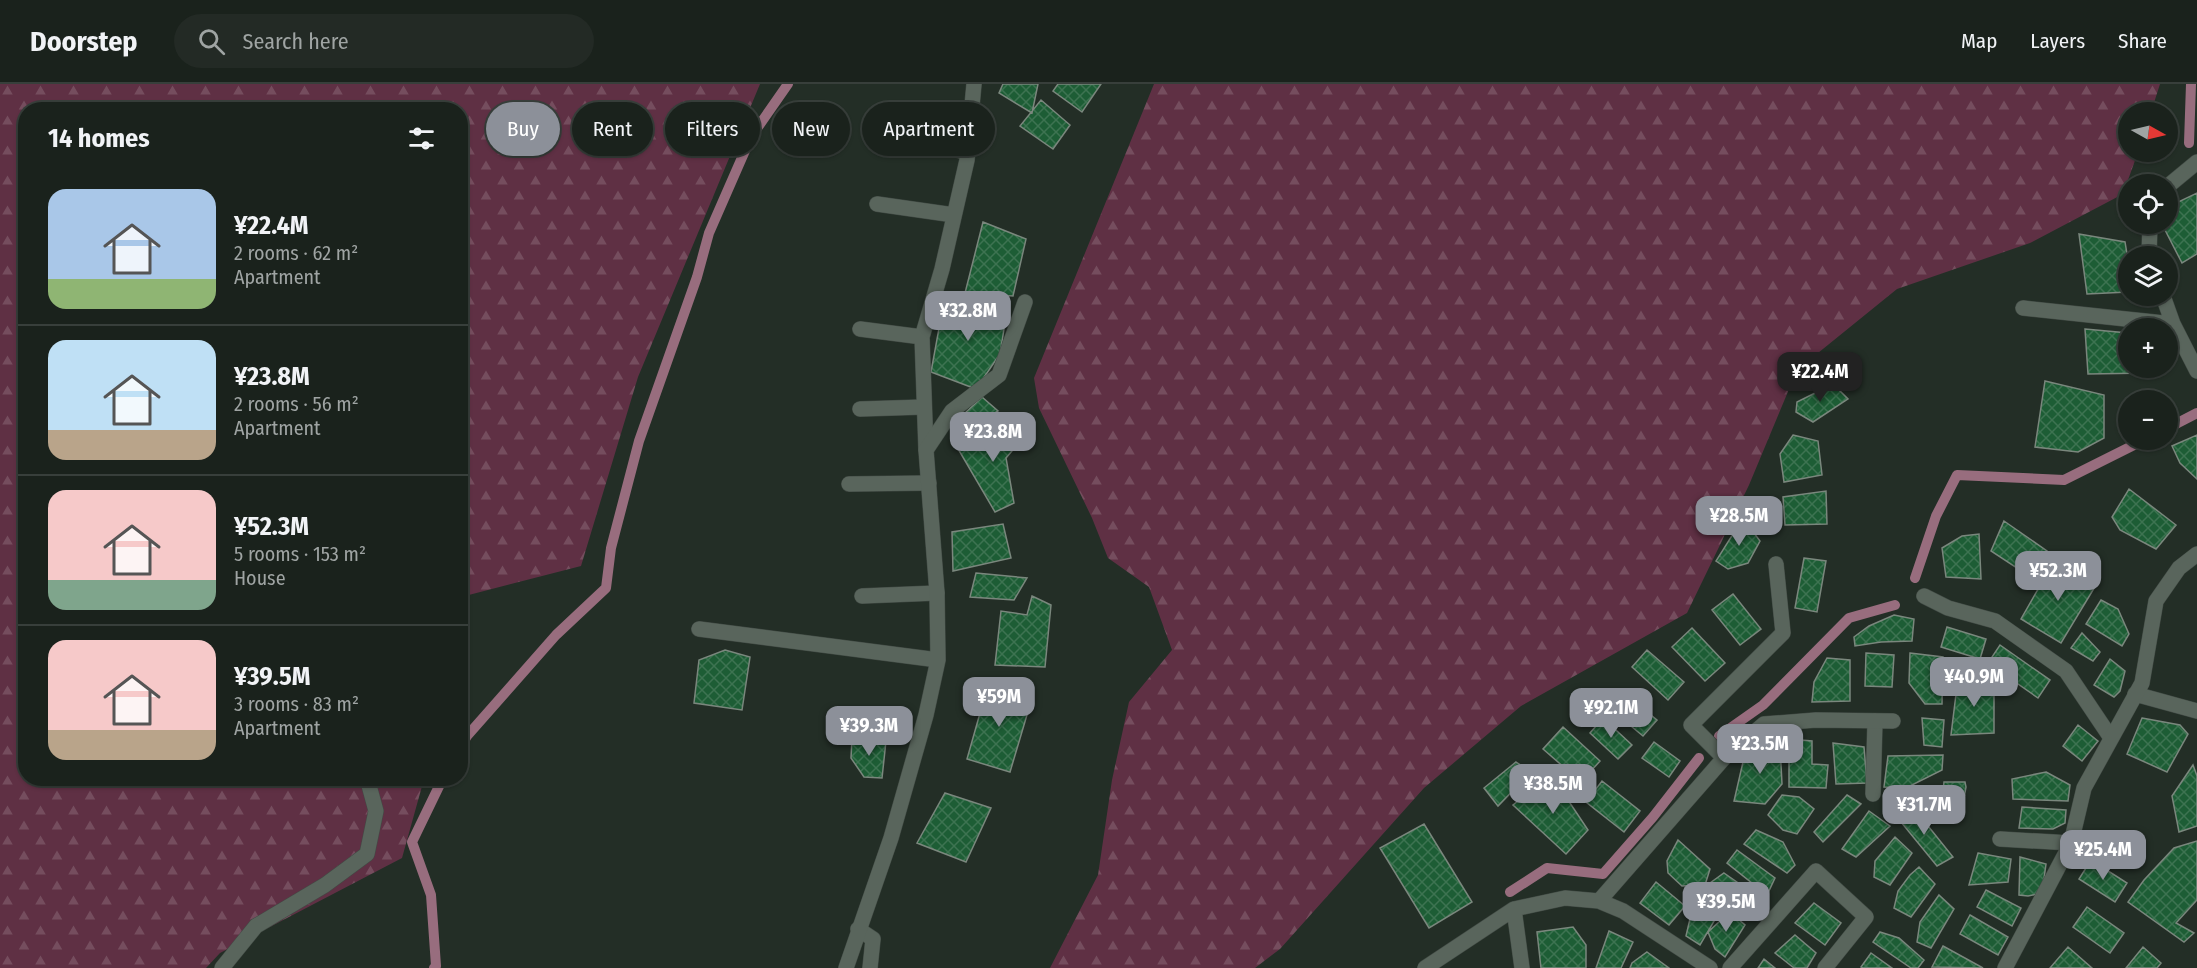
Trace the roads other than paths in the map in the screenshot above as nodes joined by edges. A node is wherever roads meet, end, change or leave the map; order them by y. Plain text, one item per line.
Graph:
1 (974, 84) edge
2 (972, 102) edge
3 (966, 156) edge
4 (2197, 162) edge
5 (2178, 178) edge
6 (877, 204) dead end
7 (954, 215) junction
8 (1025, 302) dead end
9 (2022, 308) dead end
10 (2118, 318) edge
11 (860, 329) dead end
12 (2178, 334) edge
13 (922, 337) junction
14 (2197, 370) edge
15 (924, 407) junction
16 (860, 409) dead end
17 (926, 450) junction
18 (929, 483) junction
19 (849, 484) dead end
20 (2197, 554) edge
21 (1776, 564) dead end
22 (937, 593) junction
23 (862, 596) dead end
24 (1924, 596) dead end
25 (699, 629) dead end
26 (938, 660) junction
27 (2135, 694) junction
28 (2197, 711) edge
29 (1875, 721) junction
30 (1893, 721) dead end
31 (2111, 738) junction
32 (1724, 758) junction
33 (368, 786) edge
34 (1873, 794) dead end
35 (2000, 839) dead end
36 (2071, 843) junction
37 (1599, 902) junction
38 (1514, 909) junction
39 (858, 929) junction
40 (222, 968) edge
41 (846, 968) edge
42 (870, 968) edge
43 (1425, 968) edge
44 (1522, 968) edge
45 (1710, 968) edge
46 (1730, 968) edge
47 (1825, 968) edge
48 (2006, 968) edge

1 - 2 street
3 - 7 street
4 - 5 street
6 - 7 street
7 - 13 street
8 - 17 street
9 - 10 street
11 - 13 street
12 - 14 street
13 - 15 street
15 - 16 street
15 - 17 street
17 - 18 street
18 - 19 street
18 - 22 street
20 - 27 street
21 - 32 street
22 - 23 street
22 - 26 street
24 - 31 street
25 - 26 street
26 - 39 street
27 - 28 street
27 - 31 street
29 - 30 street
29 - 32 street
29 - 34 street
31 - 36 street
32 - 37 street
33 - 40 street
35 - 36 street
36 - 48 street
37 - 38 street
37 - 45 street
38 - 43 street
38 - 44 street
39 - 41 street
39 - 42 street
46 - 47 street

